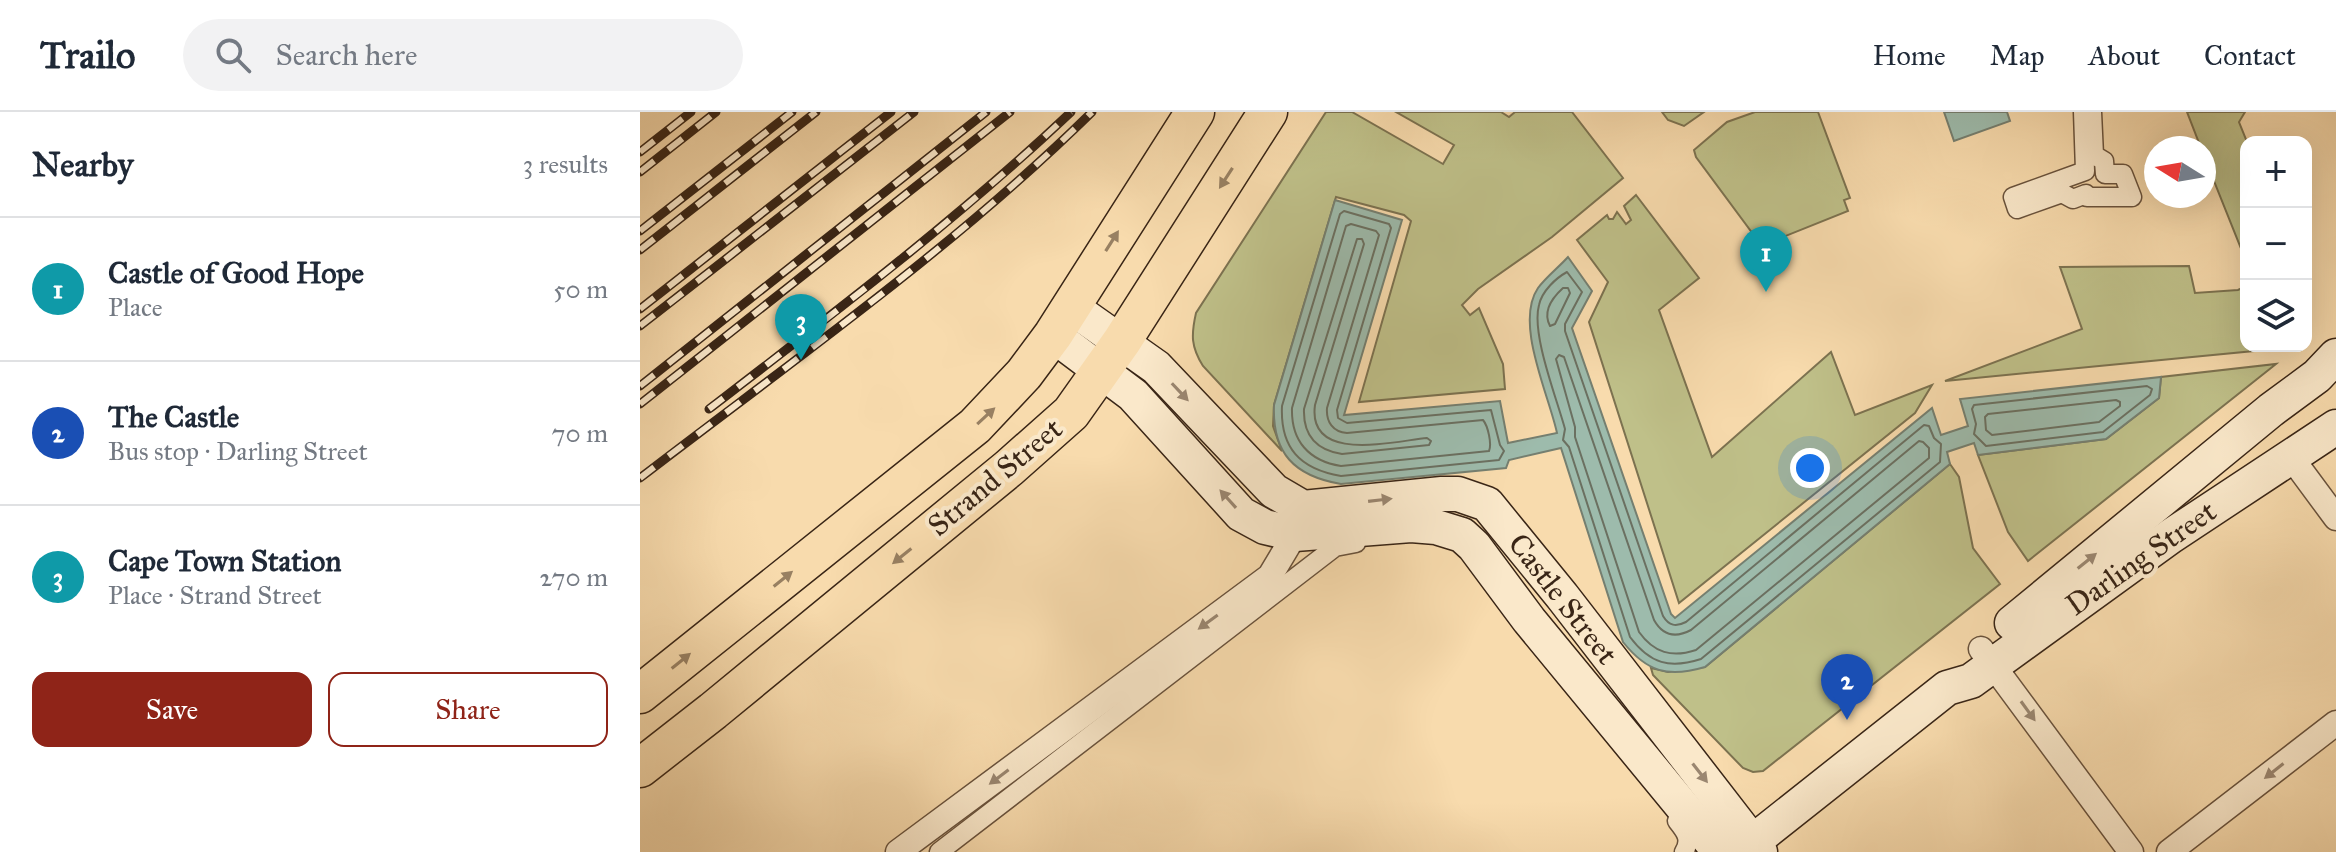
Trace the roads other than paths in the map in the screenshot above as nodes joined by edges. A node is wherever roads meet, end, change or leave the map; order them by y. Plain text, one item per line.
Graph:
1 (1195, 112) edge
2 (1268, 112) edge
3 (2083, 112) edge
4 (1062, 321) junction
5 (1112, 356) junction
6 (2336, 356) edge
7 (2336, 391) edge
8 (2336, 427) edge
9 (2291, 457) junction
10 (2155, 508) junction
11 (2336, 518) edge
12 (1299, 521) junction
13 (1987, 657) junction
14 (640, 694) edge
15 (2336, 723) edge
16 (640, 768) edge
17 (1751, 849) edge
18 (898, 852) edge
19 (939, 852) edge
20 (1684, 852) edge
21 (1720, 852) edge
22 (2131, 852) edge
23 (2169, 852) edge

4 -> 1 main road, Strand Street
2 -> 5 main road, Strand Street
3 - 3 street
4 - 5 main road
14 -> 4 main road, Strand Street
5 - 12 main road
5 -> 16 main road, Strand Street
6 - 10 main road, Darling Street
7 - 10 main road
8 - 9 main road, Darling Street
9 - 11 street
9 - 13 main road, Darling Street
13 -> 10 main road, Darling Street
12 -> 17 main road, Castle Street
12 -> 18 street
12 - 21 main road, Castle Street
13 - 17 main road, Darling Street
13 -> 22 street
15 -> 23 street
19 - 20 street

